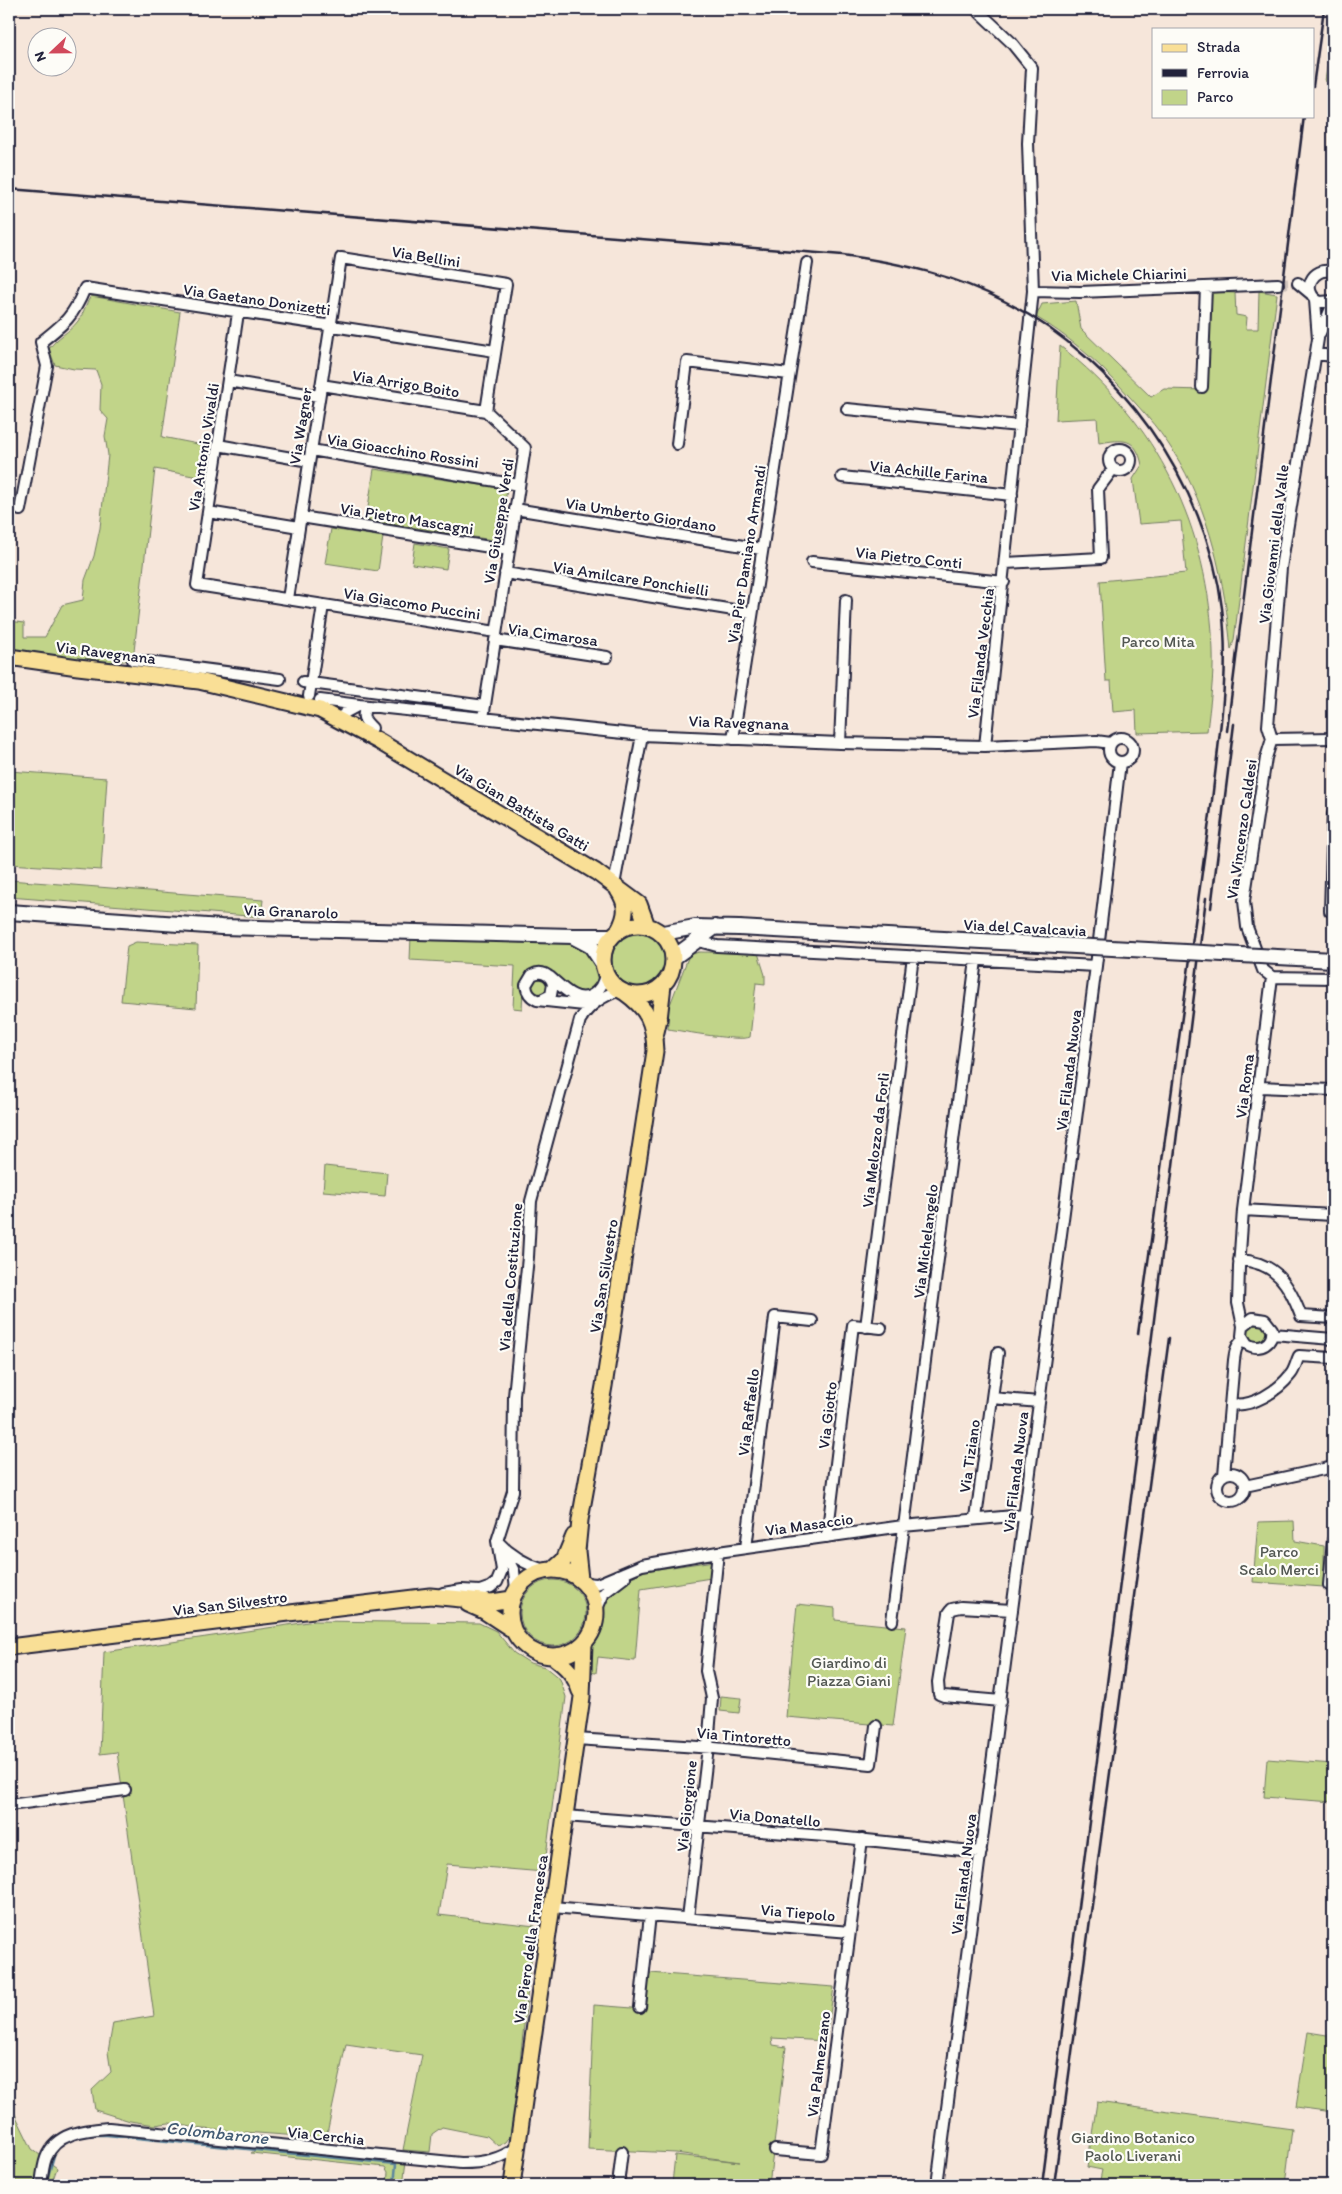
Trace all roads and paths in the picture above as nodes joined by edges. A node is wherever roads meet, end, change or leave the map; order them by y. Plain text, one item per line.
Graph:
1 (976, 9) edge
2 (341, 258) joint
3 (807, 263) dead end
4 (1331, 270) edge
5 (1311, 280) junction
6 (1278, 284) tunnel mouth
7 (1206, 287) junction
8 (1033, 291) junction
9 (1313, 297) junction
10 (1333, 303) edge
11 (238, 313) junction
12 (330, 325) junction
13 (1318, 339) junction
14 (495, 351) junction
15 (1316, 354) junction
16 (1333, 356) edge
17 (790, 374) junction
18 (228, 381) junction
19 (321, 384) junction
20 (1202, 387) dead end
21 (319, 396) junction
22 (847, 408) dead end
23 (486, 411) junction
24 (1019, 426) junction
25 (677, 444) dead end
26 (218, 445) junction
27 (310, 456) junction
28 (1113, 469) dead end
29 (842, 477) dead end
30 (519, 485) junction
31 (1012, 495) junction
32 (515, 509) junction
33 (20, 510) dead end
34 (208, 512) junction
35 (300, 522) junction
36 (762, 549) junction
37 (509, 550) junction
38 (812, 562) dead end
39 (1006, 563) junction
40 (505, 573) junction
41 (1004, 582) junction
42 (197, 585) joint
43 (288, 599) junction
44 (846, 600) dead end
45 (323, 604) junction
46 (752, 613) junction
47 (495, 636) junction
48 (9, 657) edge
49 (607, 657) dead end
50 (133, 660) dead end
51 (200, 675) junction
52 (280, 679) dead end
53 (219, 684) junction
54 (310, 690) junction
55 (485, 706) junction
56 (353, 711) junction
57 (483, 718) junction
58 (642, 735) junction
59 (1333, 738) edge
60 (733, 739) junction
61 (1272, 739) junction
62 (840, 743) junction
63 (1111, 744) junction
64 (985, 746) junction
65 (411, 760) junction
66 (1120, 762) junction
67 (1333, 814) edge
68 (614, 885) junction
69 (1333, 911) edge
70 (9, 912) edge
71 (647, 926) junction
72 (716, 927) junction
73 (616, 933) junction
74 (663, 933) junction
75 (573, 936) junction
76 (696, 940) junction
77 (913, 956) junction
78 (673, 958) junction
79 (976, 960) junction
80 (1333, 960) edge
81 (603, 966) junction
82 (1096, 966) junction
83 (1272, 977) junction
84 (550, 978) junction
85 (1333, 978) edge
86 (663, 985) junction
87 (622, 991) junction
88 (541, 1000) junction
89 (596, 1001) junction
90 (571, 1004) junction
91 (580, 1020) junction
92 (654, 1037) junction
93 (1260, 1087) junction
94 (1333, 1090) edge
95 (1243, 1210) junction
96 (1333, 1215) edge
97 (1239, 1260) junction
98 (1333, 1318) edge
99 (812, 1321) dead end
100 (1243, 1326) junction
101 (866, 1327) junction
102 (881, 1328) dead end
103 (1272, 1334) junction
104 (1333, 1339) edge
105 (1244, 1340) junction
106 (998, 1353) dead end
107 (1333, 1358) edge
108 (992, 1398) junction
109 (1039, 1402) junction
110 (1230, 1404) junction
111 (1333, 1466) edge
112 (1224, 1475) junction
113 (1245, 1486) junction
114 (1025, 1514) junction
115 (976, 1518) junction
116 (580, 1520) junction
117 (903, 1526) junction
118 (827, 1537) junction
119 (1333, 1540) edge
120 (497, 1541) junction
121 (746, 1548) junction
122 (718, 1552) junction
123 (642, 1565) junction
124 (549, 1570) junction
125 (582, 1581) junction
126 (1328, 1585) dead end
127 (514, 1594) junction
128 (430, 1596) junction
129 (455, 1598) junction
130 (1012, 1610) junction
131 (596, 1611) junction
132 (892, 1621) dead end
133 (513, 1630) junction
134 (584, 1643) junction
135 (9, 1647) edge
136 (552, 1656) junction
137 (582, 1697) junction
138 (1001, 1701) junction
139 (876, 1726) dead end
140 (576, 1739) junction
141 (708, 1747) junction
142 (125, 1790) dead end
143 (9, 1805) edge
144 (565, 1816) junction
145 (700, 1825) junction
146 (862, 1839) junction
147 (981, 1852) junction
148 (552, 1907) junction
149 (650, 1915) junction
150 (688, 1918) junction
151 (850, 1932) junction
152 (640, 2007) dead end
153 (518, 2147) junction
154 (775, 2150) dead end
155 (622, 2152) dead end
156 (41, 2185) edge
157 (512, 2185) edge
158 (618, 2185) edge
159 (938, 2185) edge

1 - 8 street, Via Filanda Vecchia
2 - 12 street, Via Wagner
2 - 14 street, Via Bellini
3 - 17 street, Via Pier Damiano Armandi
4 - 5 street
5 - 9 street, Via Giovanni della Valle
5 - 9 street
6 - 7 street, Via Michele Chiarini
7 - 8 street, Via Michele Chiarini
7 - 20 street, Via Michele Chiarini
8 - 24 street, Via Filanda Vecchia
9 - 10 street
9 - 13 street, Via Giovanni della Valle
10 - 13 street, Via Giovanni della Valle
11 - 12 street, Via Gaetano Donizetti
11 - 18 street, Via Antonio Vivaldi
11 - 33 street, Via Gaetano Donizetti
12 - 14 street, Via Gaetano Donizetti
12 - 19 street, Via Wagner
13 - 15 street, Via Giovanni della Valle
14 - 23 street
15 - 16 street
15 - 61 street, Via Giovanni della Valle
17 - 25 street
17 - 36 street, Via Pier Damiano Armandi
18 - 21 street
18 - 26 street, Via Antonio Vivaldi
19 - 21 street, Via Wagner
19 - 23 street, Via Arrigo Boito
21 - 27 street, Via Wagner
22 - 24 street
23 - 30 street, Via Giuseppe Verdi
24 - 31 street, Via Filanda Vecchia
26 - 27 street, Via Gioacchino Rossini
26 - 34 street, Via Antonio Vivaldi
27 - 30 street, Via Gioacchino Rossini
27 - 35 street, Via Wagner
28 - 39 street
29 - 31 street, Via Achille Farina
30 - 32 street, Via Giuseppe Verdi
31 - 39 street, Via Filanda Vecchia
32 - 36 street, Via Umberto Giordano
32 - 37 street, Via Giuseppe Verdi
34 - 35 street, Via Pietro Mascagni
34 - 42 street, Via Antonio Vivaldi
35 - 37 street, Via Pietro Mascagni
35 - 43 street, Via Wagner
36 - 46 street, Via Pier Damiano Armandi
37 - 40 street, Via Giuseppe Verdi
38 - 41 street, Via Pietro Conti
39 - 41 street, Via Filanda Vecchia
40 - 46 street, Via Amilcare Ponchielli
40 - 47 street, Via Giuseppe Verdi
41 - 64 street, Via Filanda Vecchia
42 - 43 street, Via Giacomo Puccini
43 - 45 street, Via Giacomo Puccini
44 - 62 street
45 - 47 street, Via Giacomo Puccini
45 - 54 street, Via Giacomo Puccini
46 - 60 street, Via Pier Damiano Armandi
47 - 49 street, Via Cimarosa
47 - 55 street, Via Giuseppe Verdi
48 - 51 main road, Via Ravegnana
50 - 51 street, Via Ravegnana
51 - 52 street, Via Ravegnana
51 - 53 main road, Via Ravegnana
53 - 54 main road, Via Ravegnana
53 - 56 main road, Via Ravegnana
54 - 55 street, Via Ravegnana
54 - 56 main road, Via Ravegnana
55 - 57 street, Via Giuseppe Verdi
56 - 57 street, Via Ravegnana
56 - 65 main road, Via Gian Battista Gatti
56 - 65 main road, Via Gian Battista Gatti
57 - 58 street, Via Ravegnana
58 - 60 street, Via Ravegnana
58 - 68 street
59 - 61 street
60 - 62 street, Via Ravegnana
61 - 83 street, Via Vincenzo Caldesi
62 - 64 street, Via Ravegnana
63 - 64 street, Via Ravegnana
63 - 66 street
63 - 66 street, Via Ravegnana
65 - 68 main road, Via Gian Battista Gatti
66 - 82 street, Via Filanda Nuova
67 - 69 street
68 - 71 main road, Via Gian Battista Gatti
68 - 73 main road, Via Gian Battista Gatti
70 - 75 main road, Via Granarolo
71 - 73 main road
71 - 74 main road
72 - 74 main road, Via del Cavalcavia
72 - 76 main road
72 - 80 main road, Via del Cavalcavia, bridge
73 - 75 main road, Via Granarolo
73 - 81 main road
74 - 78 main road
75 - 81 main road
76 - 77 street
76 - 78 main road
77 - 79 street
77 - 101 street, Via Melozzo da Forlì
78 - 86 main road
79 - 82 street
79 - 117 street, Via Michelangelo
81 - 84 street
81 - 87 main road
82 - 109 street, Via Filanda Nuova
83 - 85 street
83 - 93 street, Via Roma
84 - 88 street
84 - 88 street
86 - 87 main road
86 - 92 main road, Via San Silvestro
87 - 89 street, Via della Costituzione
87 - 92 main road, Via San Silvestro
88 - 90 street, Via della Costituzione
89 - 90 street, Via della Costituzione
89 - 91 street, Via della Costituzione
90 - 91 street
91 - 120 street, Via della Costituzione
92 - 116 main road, Via San Silvestro
93 - 94 street
93 - 95 street, Via Roma
95 - 96 street
95 - 97 street, Via Roma
97 - 98 street
97 - 100 street, Via Roma
99 - 121 street, Via Raffaello
100 - 103 street
100 - 105 street
101 - 102 street
101 - 118 street, Via Giotto
103 - 104 street
103 - 105 street
105 - 110 street
106 - 108 street, Via Tiziano
107 - 110 street
108 - 109 street, Via Tiziano
108 - 115 street, Via Tiziano
109 - 114 street, Via Filanda Nuova
110 - 112 street
111 - 113 street
112 - 113 street
112 - 113 street
114 - 115 street, Via Masaccio
114 - 130 street, Via Filanda Nuova
115 - 117 street, Via Masaccio
116 - 124 main road, Via San Silvestro
116 - 125 main road, Via San Silvestro
117 - 118 street, Via Masaccio
117 - 132 street
118 - 121 street, Via Masaccio
119 - 126 street
120 - 124 street
120 - 127 street
120 - 128 street, Via della Costituzione
121 - 122 street, Via Masaccio
122 - 123 street, Via Masaccio
122 - 141 street, Via Giorgione
123 - 125 street, Via Masaccio
123 - 131 street, Via Masaccio
124 - 125 main road
124 - 127 main road
125 - 131 main road
127 - 129 main road, Via San Silvestro
127 - 133 main road
128 - 129 main road, Via San Silvestro
128 - 135 main road, Via San Silvestro
129 - 133 main road, Via San Silvestro
130 - 138 street, Via Filanda Nuova
130 - 138 street
131 - 134 main road
133 - 136 main road
134 - 136 main road
134 - 137 main road, Via Piero della Francesca
136 - 137 main road
137 - 140 main road, Via Piero della Francesca
138 - 147 street, Via Filanda Nuova
139 - 141 street, Via Tintoretto
140 - 141 street, Via Tintoretto
140 - 144 main road, Via Piero della Francesca
141 - 145 street, Via Giorgione
142 - 143 street
144 - 145 street, Via Donatello
144 - 148 main road, Via Piero della Francesca
145 - 146 street, Via Donatello
145 - 150 street, Via Giorgione
146 - 147 street, Via Donatello
146 - 151 street, Via Tiepolo
147 - 159 street, Via Filanda Nuova
148 - 149 street, Via Tiepolo
148 - 153 main road, Via Piero della Francesca
149 - 150 street, Via Tiepolo
149 - 152 street
150 - 151 street, Via Tiepolo
151 - 154 street, Via Palmezzano
153 - 156 street, Via Cerchia
153 - 157 main road, Via Piero della Francesca
155 - 158 street

